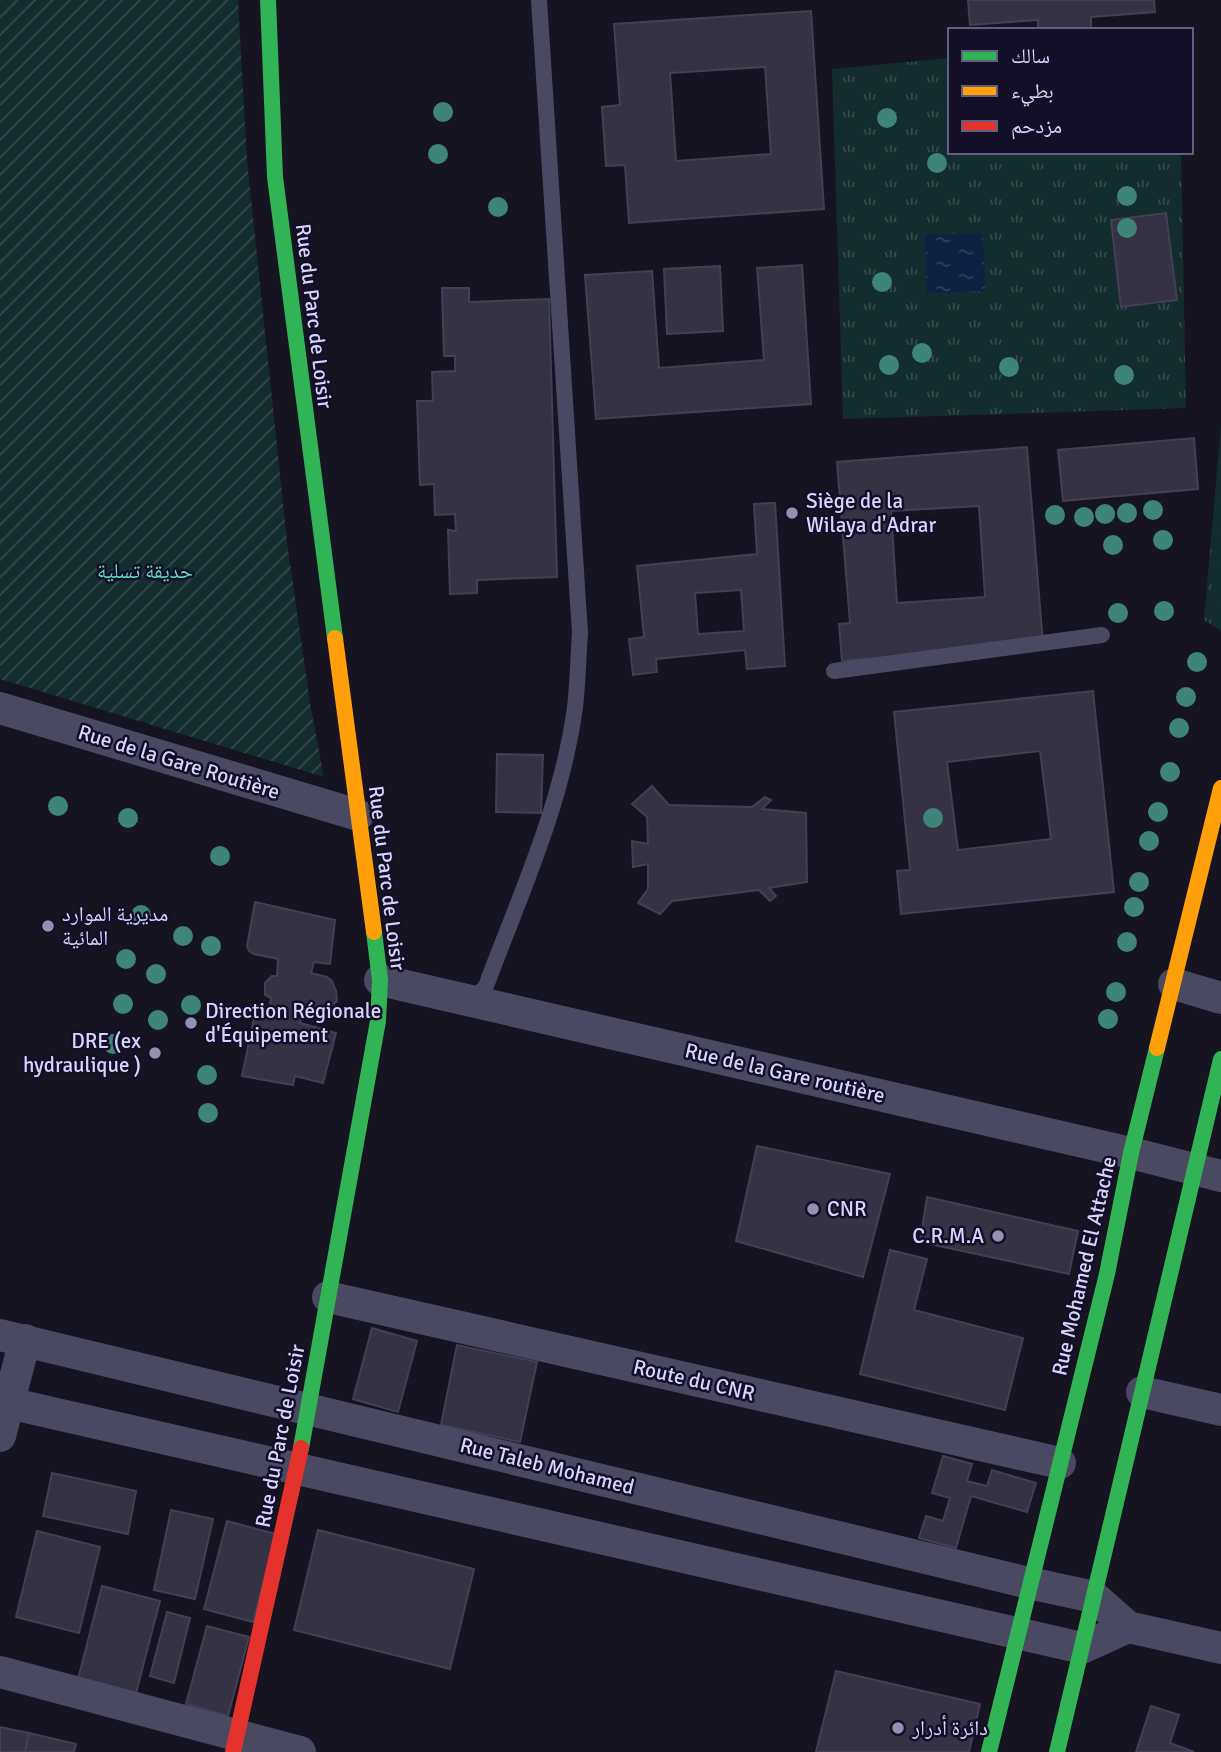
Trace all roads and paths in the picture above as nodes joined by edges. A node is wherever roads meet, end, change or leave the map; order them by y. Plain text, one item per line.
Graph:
1 (268, 0) edge
2 (539, 0) edge
3 (1102, 635) dead end
4 (834, 671) dead end
5 (0, 708) edge
6 (1221, 788) edge
7 (358, 815) junction
8 (380, 980) junction
9 (1174, 984) junction
10 (1221, 998) edge
11 (472, 1001) junction
12 (1221, 1059) edge
13 (1131, 1153) junction
14 (1208, 1173) edge
15 (328, 1297) junction
16 (12, 1338) edge
17 (1142, 1392) junction
18 (4, 1401) edge
19 (308, 1408) junction
20 (1221, 1410) edge
21 (0, 1436) edge
22 (1060, 1463) junction
23 (296, 1469) junction
24 (1030, 1583) junction
25 (1094, 1597) junction
26 (1128, 1627) junction
27 (1017, 1634) junction
28 (1082, 1648) junction
29 (1221, 1648) edge
30 (0, 1672) edge
31 (235, 1744) edge
32 (299, 1752) edge
33 (989, 1752) edge
34 (1058, 1752) edge

1 - 7 street, Rue du Parc de Loisir
2 - 11 lane
3 - 4 lane
5 - 7 street, Rue de la Gare Routière
6 - 9 street, Rue Mohamed El Attache
7 - 8 street, Rue du Parc de Loisir
8 - 11 street, Rue de la Gare routière
8 - 15 street, Rue du Parc de Loisir
9 - 10 street
9 - 13 street, Rue Mohamed El Attache
11 - 13 street, Rue de la Gare routière
12 - 14 street
13 - 14 street, Rue de la Gare routière
13 - 22 street, Rue Mohamed El Attache
14 - 17 street
15 - 19 street, Rue du Parc de Loisir
15 - 22 street, Route du CNR
16 - 18 street
16 - 19 street, Rue Taleb Mohamed
17 - 20 street
17 - 25 street
18 - 21 street
18 - 23 street
19 - 23 street, Rue du Parc de Loisir
19 - 24 street, Rue Taleb Mohamed
22 - 24 street, Rue Mohamed El Attache
23 - 27 street
23 - 31 street, Rue du Parc de Loisir
24 - 25 street, Rue Taleb Mohamed
24 - 27 street, Rue Mohamed El Attache
25 - 26 street
25 - 28 street
26 - 28 street
26 - 29 street
27 - 28 street
27 - 33 street, Rue Mohamed El Attache
28 - 34 street
30 - 31 street
31 - 32 street

